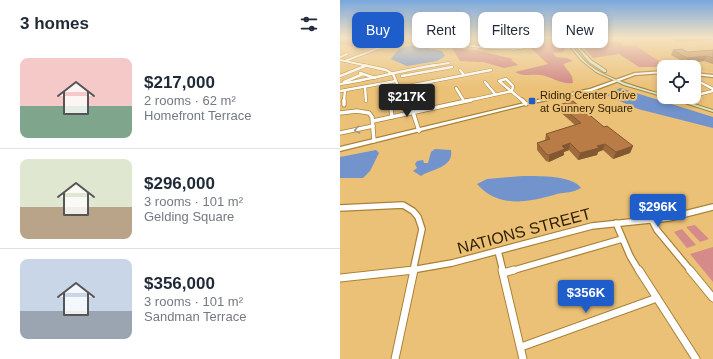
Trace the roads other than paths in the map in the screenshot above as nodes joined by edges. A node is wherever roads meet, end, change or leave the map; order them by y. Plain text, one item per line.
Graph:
1 (361, 55) edge
2 (578, 55) edge
3 (585, 55) edge
4 (340, 61) edge
5 (344, 61) junction
6 (449, 63) dead end
7 (365, 66) junction
8 (452, 67) dead end
9 (440, 69) junction
10 (460, 70) dead end
11 (491, 70) dead end
12 (352, 71) junction
13 (657, 71) edge
14 (426, 72) junction
15 (657, 72) edge
16 (392, 73) junction
17 (363, 74) junction
18 (412, 74) junction
19 (701, 74) edge
20 (464, 75) junction
21 (713, 75) edge
22 (340, 76) edge
23 (402, 76) dead end
24 (375, 78) junction
25 (612, 78) junction
26 (617, 78) junction
27 (622, 78) junction
28 (446, 79) junction
29 (396, 81) junction
30 (431, 82) junction
31 (484, 82) dead end
32 (701, 83) edge
33 (340, 84) edge
34 (416, 85) junction
35 (365, 87) junction
36 (398, 88) junction
37 (456, 88) dead end
38 (345, 90) junction
39 (583, 90) junction
40 (657, 90) edge
41 (713, 90) edge
42 (340, 91) edge
43 (512, 91) junction
44 (701, 92) edge
45 (707, 92) junction
46 (657, 93) edge
47 (426, 94) dead end
48 (495, 94) junction
49 (713, 96) edge
50 (366, 101) dead end
51 (390, 101) dead end
52 (464, 101) junction
53 (537, 101) junction
54 (701, 103) edge
55 (526, 104) junction
56 (690, 104) edge
57 (344, 105) dead end
58 (515, 107) junction
59 (713, 107) edge
60 (431, 108) junction
61 (713, 111) edge
62 (414, 112) junction
63 (340, 113) edge
64 (392, 117) junction
65 (372, 121) junction
66 (373, 126) junction
67 (419, 130) junction
68 (340, 133) edge
69 (374, 141) junction
70 (340, 149) edge
71 (713, 207) edge
72 (340, 208) edge
73 (652, 220) junction
74 (616, 223) junction
75 (622, 239) junction
76 (498, 251) junction
77 (413, 270) junction
78 (504, 273) junction
79 (340, 278) edge
80 (657, 298) junction
81 (713, 298) edge
82 (521, 348) junction
83 (394, 359) edge
84 (523, 359) edge
85 (696, 359) edge

1 - 5 street
2 - 25 main road
3 - 26 main road
4 - 5 street
5 - 7 street
6 - 16 street
7 - 12 street
7 - 16 street
8 - 9 street
9 - 14 street
9 - 28 street
10 - 20 street
11 - 20 street
12 - 17 street
12 - 22 street
13 - 26 street
14 - 18 street
14 - 30 street
15 - 27 street
16 - 24 street
16 - 29 street
17 - 24 street
17 - 33 street
18 - 23 street
18 - 34 street
19 - 21 street
20 - 28 street
24 - 33 street
25 - 26 main road
25 - 39 street
26 - 27 main road
26 - 39 street
26 - 46 main road
27 - 40 main road
28 - 30 street
29 - 35 street
29 - 36 street
30 - 34 street
31 - 48 street
32 - 41 street
34 - 36 street
35 - 38 street
35 - 50 street
36 - 62 street
37 - 52 street
38 - 42 street
38 - 57 street
39 - 53 street
41 - 45 street
43 - 43 street
43 - 48 street
43 - 55 street
44 - 45 street
45 - 49 street
47 - 60 street
48 - 52 street
51 - 64 street
52 - 60 street
53 - 55 street
53 - 58 street
54 - 59 main road
55 - 58 street
56 - 61 main road
58 - 67 street
60 - 62 street
62 - 64 street
62 - 67 street
63 - 65 street
64 - 65 street
65 - 66 street
66 -> 68 street
66 - 69 street
67 - 69 street
69 - 70 street
71 - 73 street, NATIONS STREET
72 - 77 street
73 - 74 street, NATIONS STREET
73 - 81 street
74 - 75 street
74 - 76 street, NATIONS STREET
75 - 78 street
75 - 80 street
76 - 77 street, NATIONS STREET
76 - 78 street
77 - 79 street, NATIONS STREET
77 - 83 street
78 - 82 street
80 - 82 street
80 - 85 street
82 - 84 street

